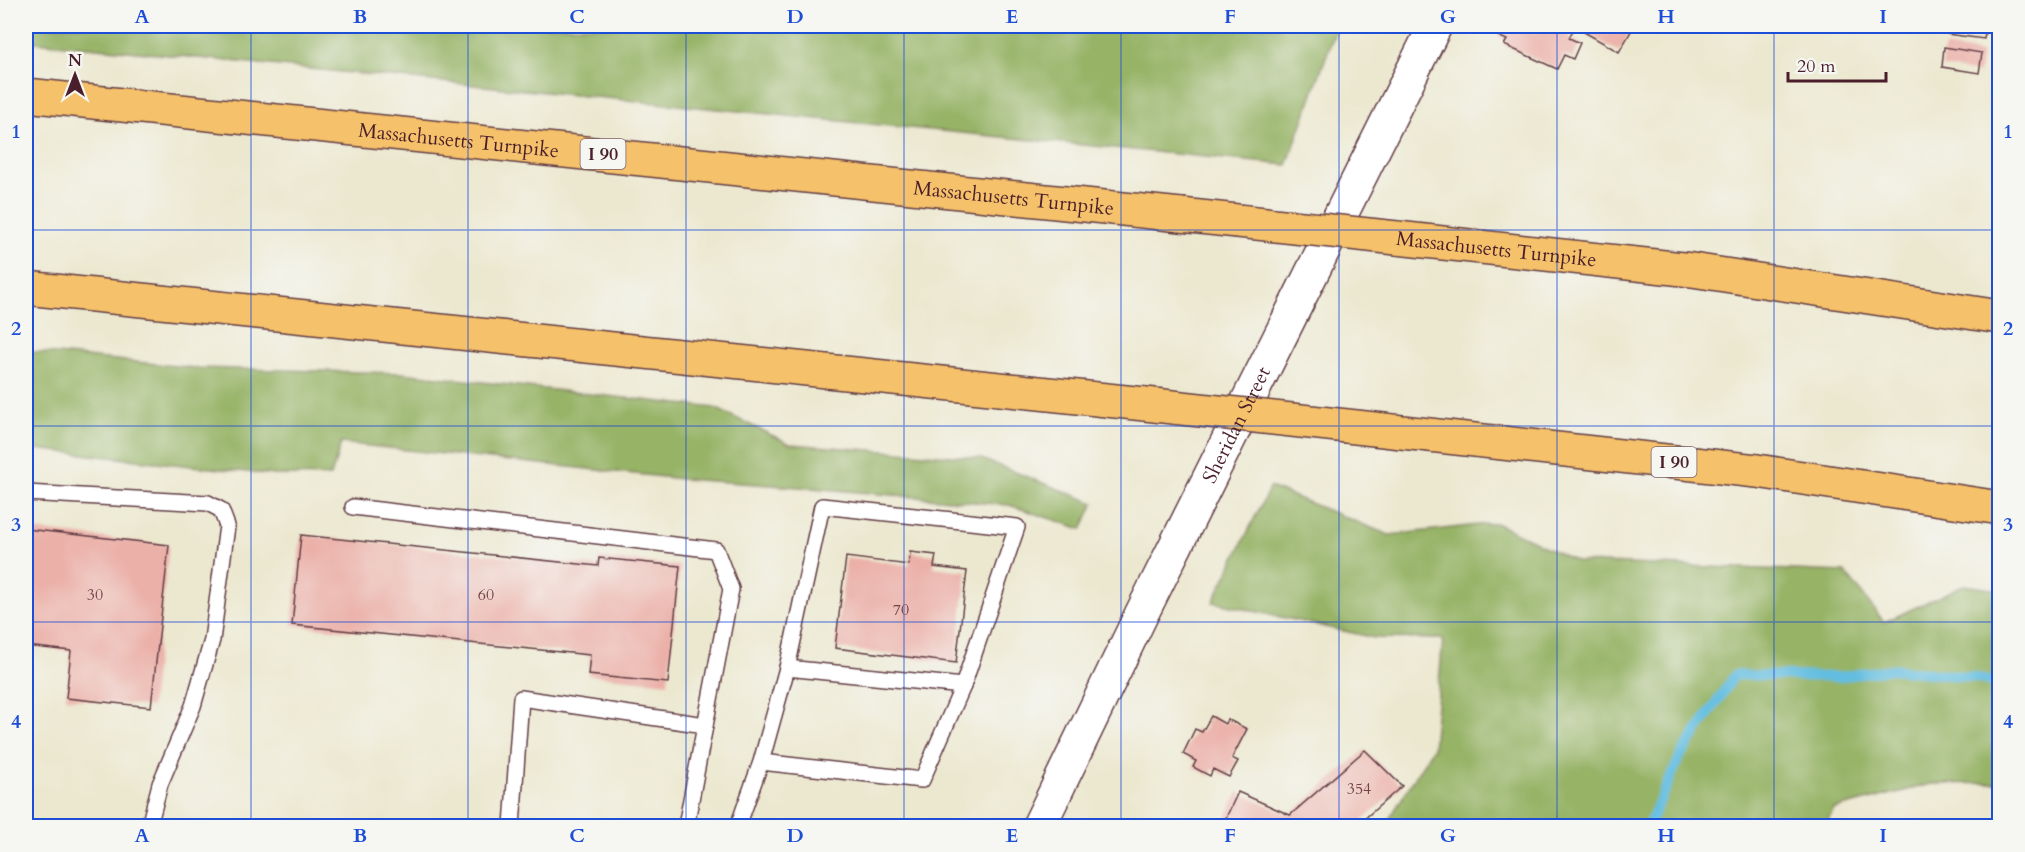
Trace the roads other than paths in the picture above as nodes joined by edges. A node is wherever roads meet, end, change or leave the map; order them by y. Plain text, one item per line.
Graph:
1 (1435, 26) edge
2 (26, 95) edge
3 (26, 288) edge
4 (2000, 317) edge
5 (26, 493) edge
6 (353, 507) dead end
7 (2000, 508) edge
8 (787, 668) junction
9 (963, 687) junction
10 (705, 725) junction
11 (761, 762) junction
12 (149, 826) edge
13 (512, 826) edge
14 (686, 826) edge
15 (738, 826) edge
16 (1039, 826) edge

1 - 16 street, Sheridan Street
2 - 4 highway, Massachusetts Turnpike / I 90, bridge
3 - 7 highway, I 90, bridge
5 - 12 lane
6 - 10 lane
8 - 9 lane
8 - 9 lane
8 - 11 lane
9 - 11 lane
10 - 13 lane
10 - 14 lane
11 - 15 lane

